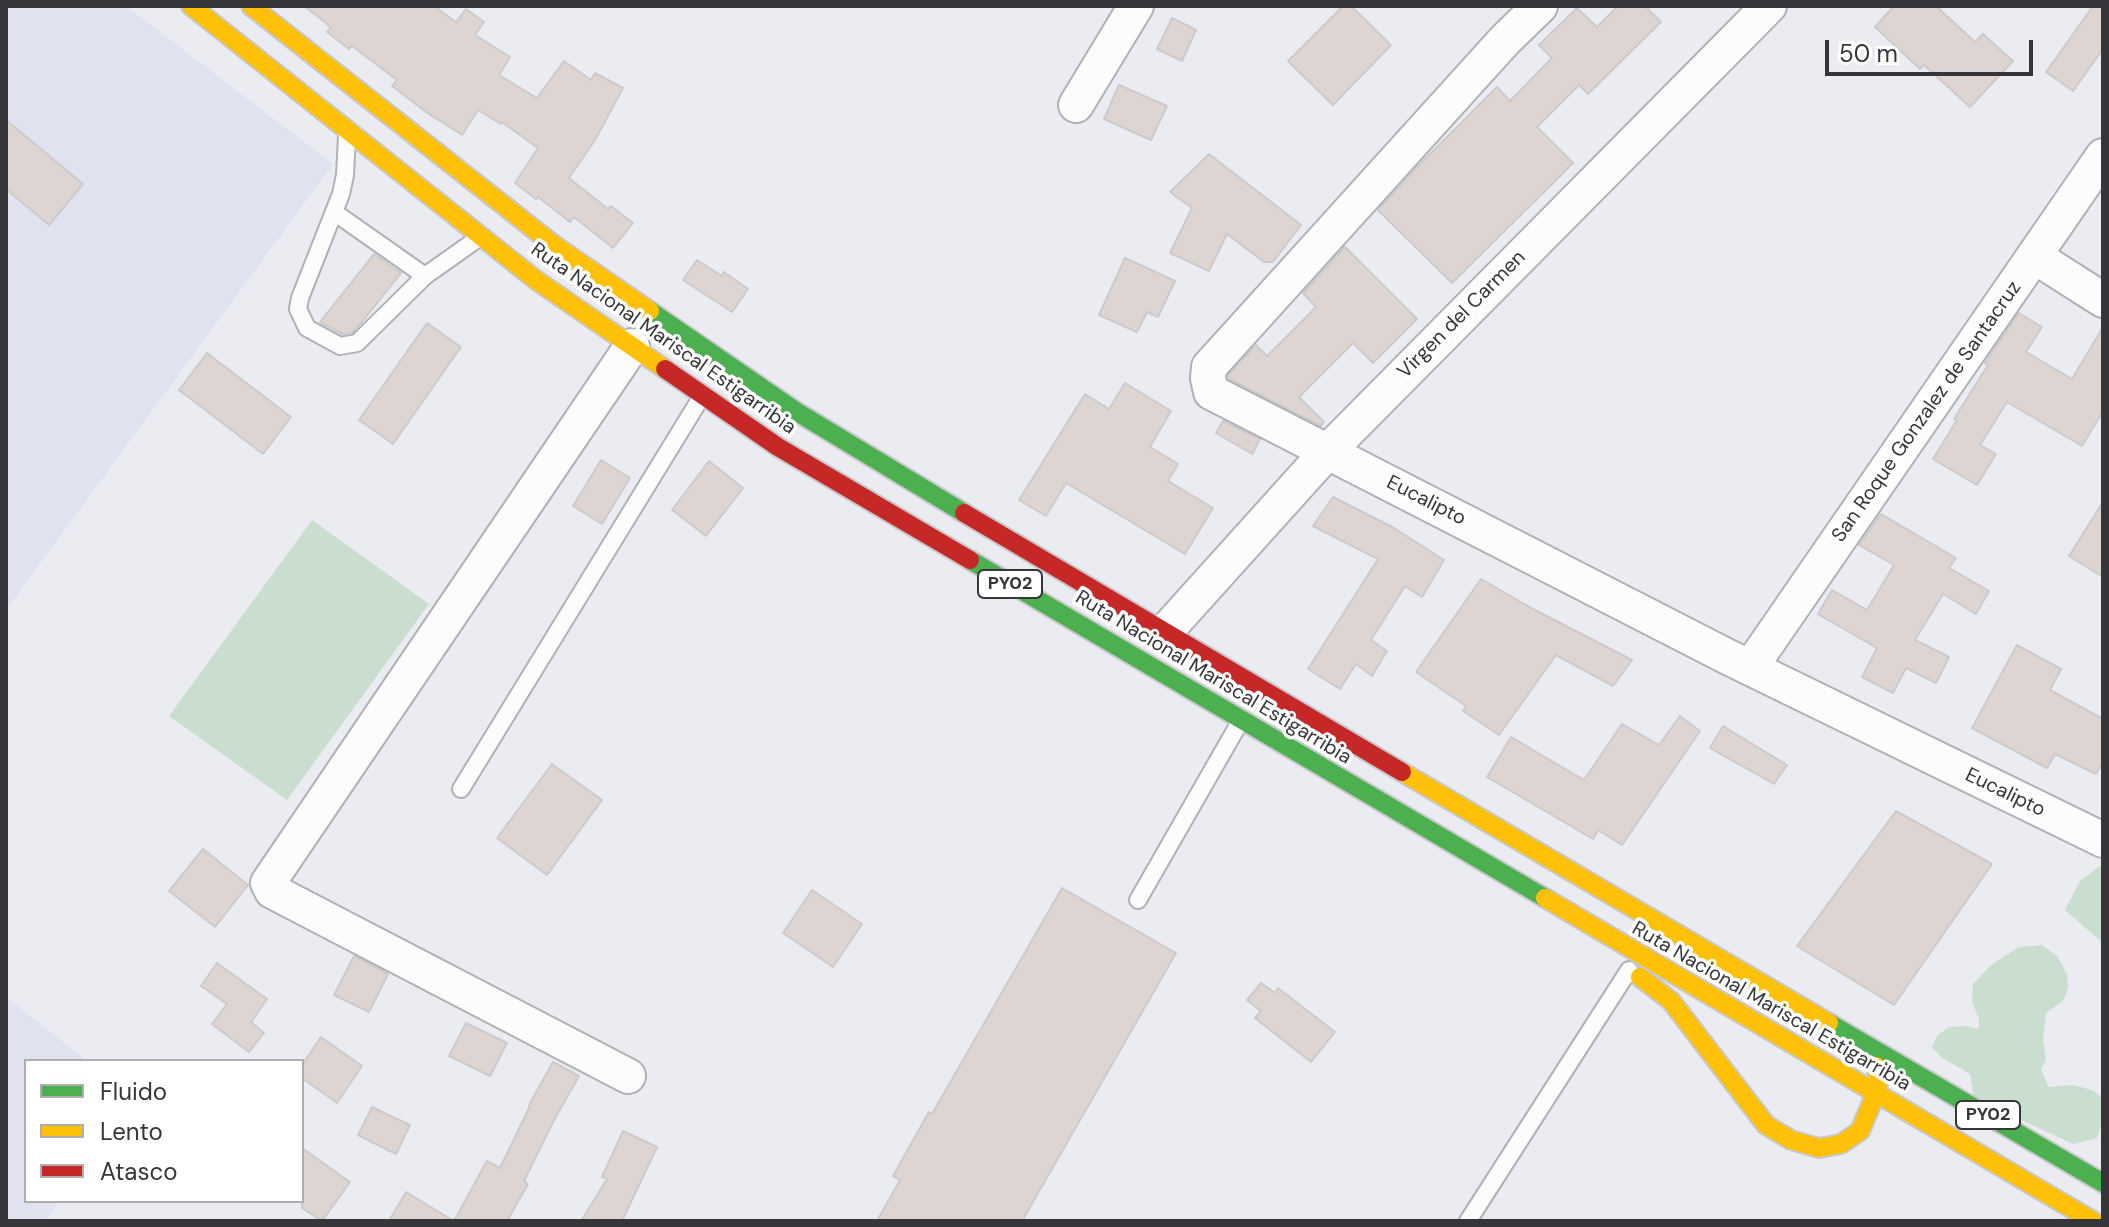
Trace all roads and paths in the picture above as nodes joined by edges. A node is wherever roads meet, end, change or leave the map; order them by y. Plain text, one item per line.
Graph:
1 (191, 6) edge
2 (251, 6) edge
3 (1136, 6) edge
4 (1540, 6) edge
5 (1769, 6) edge
6 (1076, 105) dead end
7 (348, 130) junction
8 (2103, 156) edge
9 (334, 212) junction
10 (481, 237) junction
11 (2034, 256) junction
12 (425, 276) junction
13 (2103, 300) edge
14 (632, 346) junction
15 (703, 395) junction
16 (1328, 451) junction
17 (1164, 633) junction
18 (1750, 668) junction
19 (1241, 721) junction
20 (461, 789) dead end
21 (1440, 838) junction
22 (2103, 840) edge
23 (1138, 900) dead end
24 (1629, 970) junction
25 (1873, 1048) junction
26 (628, 1076) dead end
27 (1876, 1093) junction
28 (2103, 1183) edge
29 (1468, 1221) edge
30 (2093, 1221) edge

1 - 7 highway, Ruta Nacional Mariscal Estigarribia / PY02
2 - 17 highway, Ruta Nacional Mariscal Estigarribia / PY02
3 - 6 street
4 - 16 street, Eucalipto
5 - 16 street, Virgen del Carmen
7 - 9 lane
7 - 10 highway, Ruta Nacional Mariscal Estigarribia / PY02
8 - 11 street, San Roque Gonzalez de Santacruz
9 - 12 lane
9 - 12 lane
10 - 12 lane
10 - 14 highway, Ruta Nacional Mariscal Estigarribia / PY02
11 - 13 street
11 - 18 street, San Roque Gonzalez de Santacruz
14 - 15 highway, Ruta Nacional Mariscal Estigarribia / PY02
14 - 26 street
15 - 19 highway, Ruta Nacional Mariscal Estigarribia / PY02
15 - 20 lane
16 - 17 street, Virgen del Carmen
16 - 18 street, Eucalipto
17 - 25 highway, Ruta Nacional Mariscal Estigarribia / PY02
18 - 22 street, Eucalipto
19 - 21 highway, Ruta Nacional Mariscal Estigarribia / PY02
19 - 23 lane
21 - 24 highway
21 - 27 highway, Ruta Nacional Mariscal Estigarribia / PY02
24 - 27 highway
24 - 29 lane
25 - 27 highway
25 - 28 highway, Ruta Nacional Mariscal Estigarribia / PY02
27 - 30 highway, Ruta Nacional Mariscal Estigarribia / PY02

